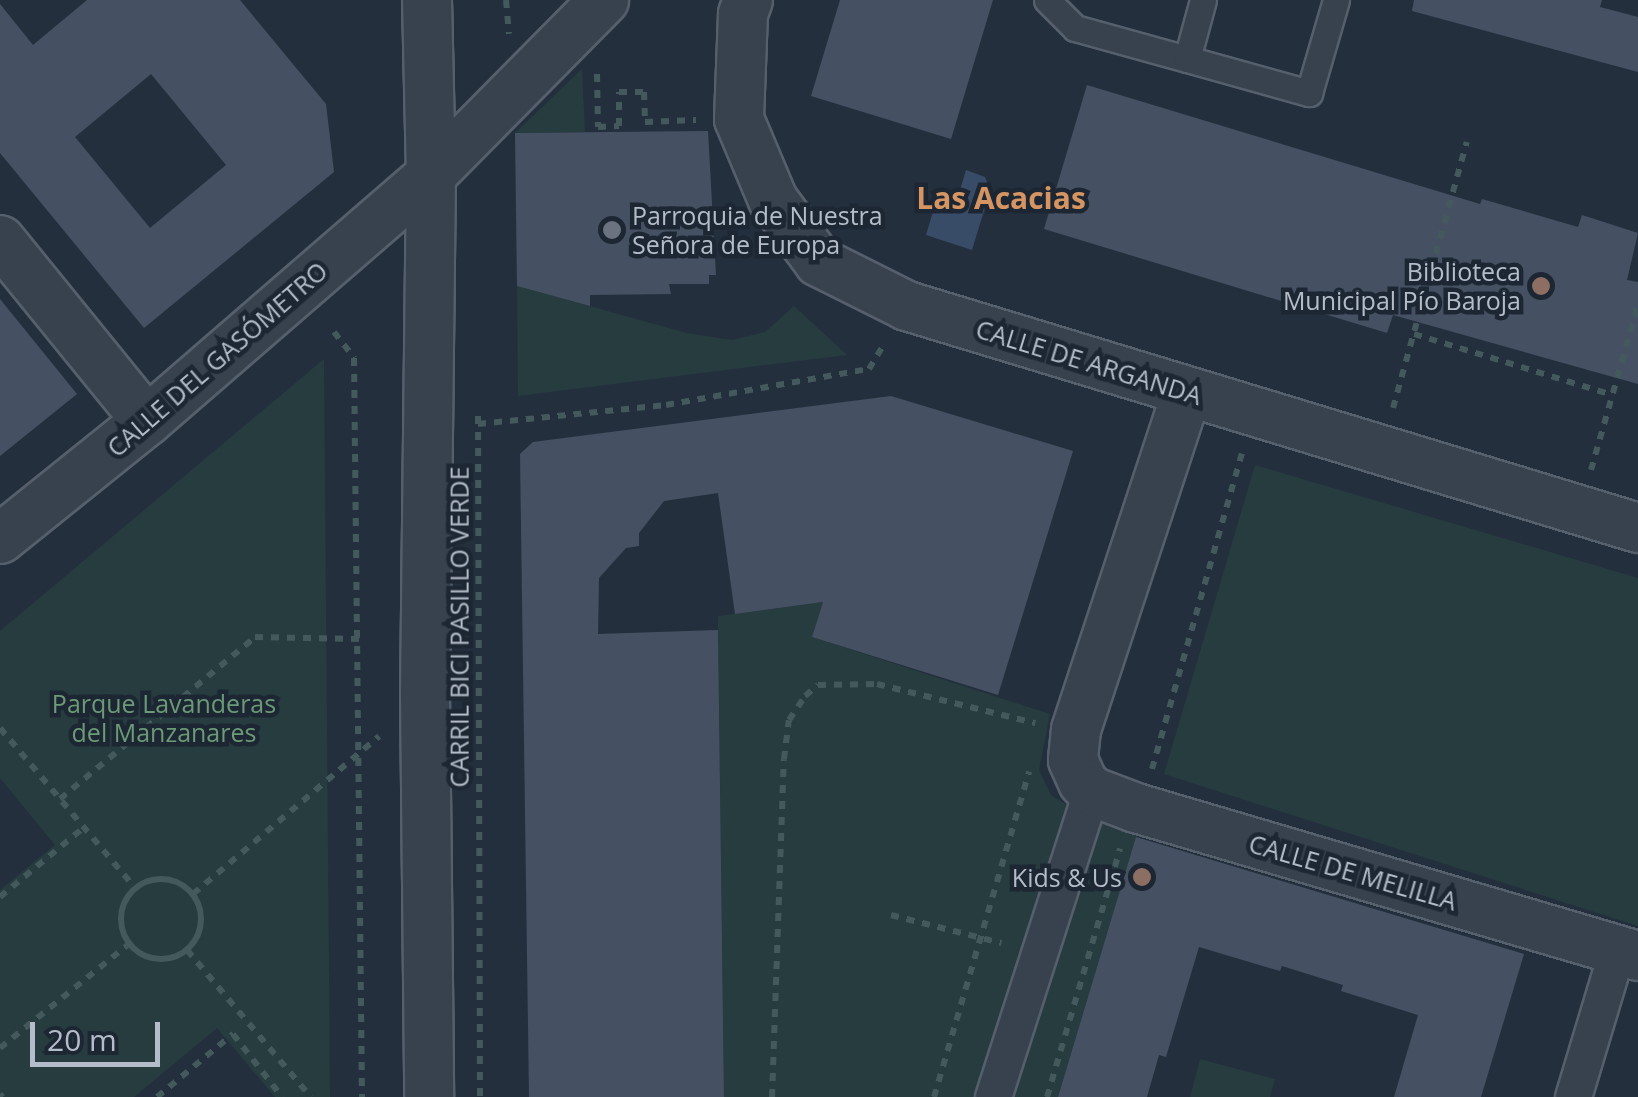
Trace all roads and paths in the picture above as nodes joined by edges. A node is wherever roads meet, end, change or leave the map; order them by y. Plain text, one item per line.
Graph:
1 (428, 0) edge
2 (604, 0) edge
3 (748, 0) edge
4 (1048, 0) edge
5 (1203, 0) edge
6 (1336, 0) edge
7 (596, 58) dead end
8 (1187, 58) junction
9 (739, 119) junction
10 (1466, 142) dead end
11 (431, 175) junction
12 (0, 240) edge
13 (1638, 305) edge
14 (334, 332) dead end
15 (1414, 334) junction
16 (868, 370) dead end
17 (1187, 392) junction
18 (1612, 395) junction
19 (478, 408) dead end
20 (147, 421) junction
21 (478, 424) junction
22 (1382, 448) junction
23 (1244, 449) dead end
24 (1580, 510) junction
25 (1638, 528) edge
26 (0, 539) edge
27 (359, 639) junction
28 (425, 692) junction
29 (0, 728) edge
30 (1076, 730) junction
31 (360, 755) junction
32 (1033, 760) dead end
33 (1149, 781) dead end
34 (1091, 790) junction
35 (60, 799) junction
36 (84, 828) junction
37 (1121, 846) dead end
38 (135, 888) junction
39 (193, 894) junction
40 (0, 897) edge
41 (891, 915) dead end
42 (981, 936) junction
43 (129, 944) junction
44 (187, 950) junction
45 (1628, 953) edge
46 (1036, 955) junction
47 (0, 1048) edge
48 (157, 1097) edge
49 (282, 1097) edge
50 (311, 1097) edge
51 (362, 1097) edge
52 (428, 1097) edge
53 (480, 1097) edge
54 (772, 1097) edge
55 (934, 1097) edge
56 (993, 1097) edge
57 (1047, 1097) edge
58 (1573, 1097) edge

1 - 11 street
2 - 11 street
3 - 9 street, CALLE DE ARGANDA
4 - 8 lane
5 - 8 lane
6 - 8 lane
7 - 9 path
9 - 17 street, CALLE DE ARGANDA
10 - 15 path
11 - 20 street, CALLE DEL GASÓMETRO
11 - 28 street
12 - 20 street
13 - 18 path
14 - 27 path
15 - 18 path
15 - 22 path
16 - 21 path
17 - 22 street, CALLE DE ARGANDA
17 - 30 street
18 - 24 path
19 - 21 path, CARRIL BICI PASILLO VERDE
20 - 26 street, CALLE DEL GASÓMETRO
21 - 53 path, CARRIL BICI PASILLO VERDE
22 - 24 street, CALLE DE ARGANDA
23 - 33 path
24 - 25 street, CALLE DE ARGANDA
27 - 31 path
27 - 35 path
28 - 31 path
28 - 52 street
29 - 35 path
30 - 34 street
30 - 54 path
31 - 39 path
31 - 51 path
32 - 42 path
34 - 45 street, CALLE DE MELILLA
34 - 46 street
35 - 36 path
36 - 38 path
36 - 40 path
37 - 57 path
38 - 39 path
38 - 43 path
39 - 44 path
41 - 42 path
42 - 46 path
42 - 55 path
43 - 44 path
43 - 47 path
44 - 50 path
45 - 58 street, CALLE DE MELILLA
46 - 56 street
48 - 49 path

